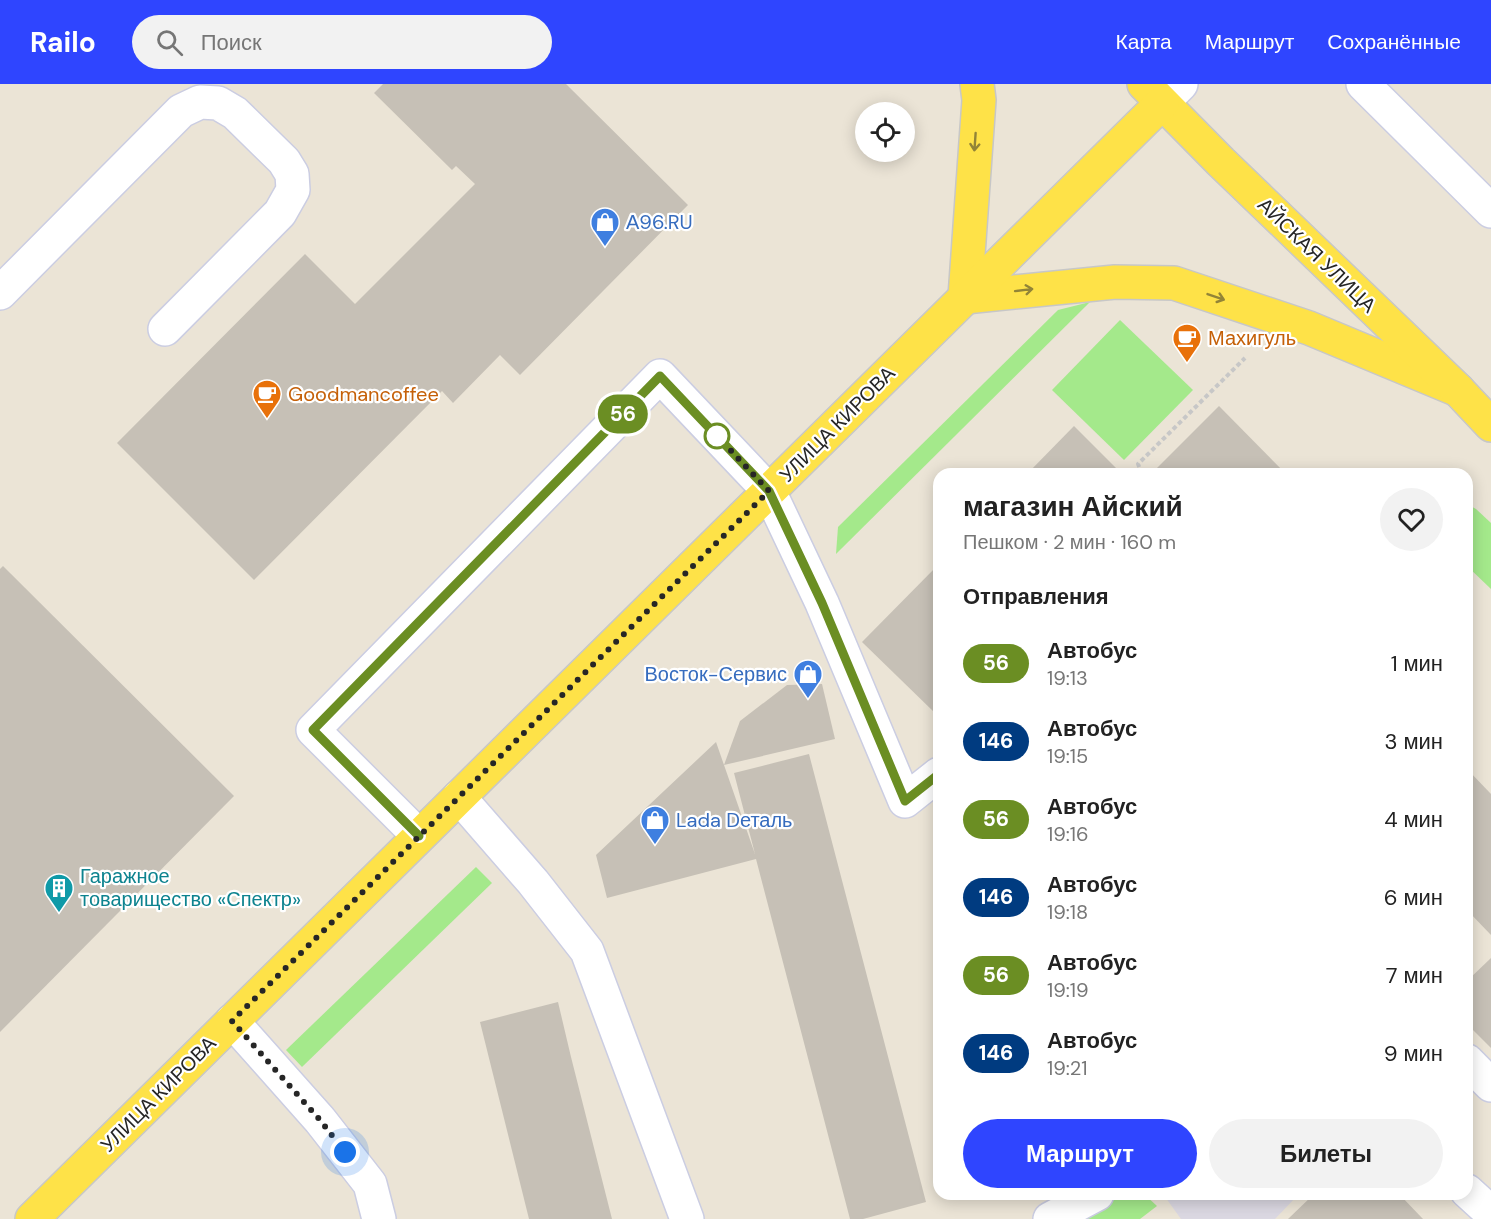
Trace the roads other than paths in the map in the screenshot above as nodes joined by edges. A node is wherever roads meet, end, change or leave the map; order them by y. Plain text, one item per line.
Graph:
1 (977, 84) edge
2 (1363, 84) edge
3 (1162, 90) edge
4 (1491, 211) edge
5 (0, 293) edge
6 (966, 297) junction
7 (165, 329) dead end
8 (1458, 390) junction
9 (1491, 425) edge
10 (769, 491) junction
11 (933, 779) edge
12 (459, 797) junction
13 (419, 836) junction
14 (232, 1021) junction
15 (1473, 1067) edge
16 (1491, 1085) edge
17 (1473, 1197) edge
18 (1086, 1200) edge
19 (1491, 1214) edge
20 (32, 1219) edge
21 (379, 1219) edge
22 (687, 1219) edge
23 (1050, 1219) edge

1 -> 6 main road
2 - 4 lane
3 - 6 main road, УЛИЦА КИРОВА
3 - 8 main road, АЙСКАЯ УЛИЦА
5 - 7 lane
6 -> 8 main road
6 - 10 main road, УЛИЦА КИРОВА
8 - 9 main road, АЙСКАЯ УЛИЦА
10 - 11 lane
10 - 12 main road, УЛИЦА КИРОВА
10 - 13 lane
12 - 13 main road, УЛИЦА КИРОВА
12 - 22 lane
13 - 14 main road, УЛИЦА КИРОВА
14 - 20 main road, УЛИЦА КИРОВА
14 - 21 lane
15 - 16 lane
17 - 19 lane
18 - 23 lane

